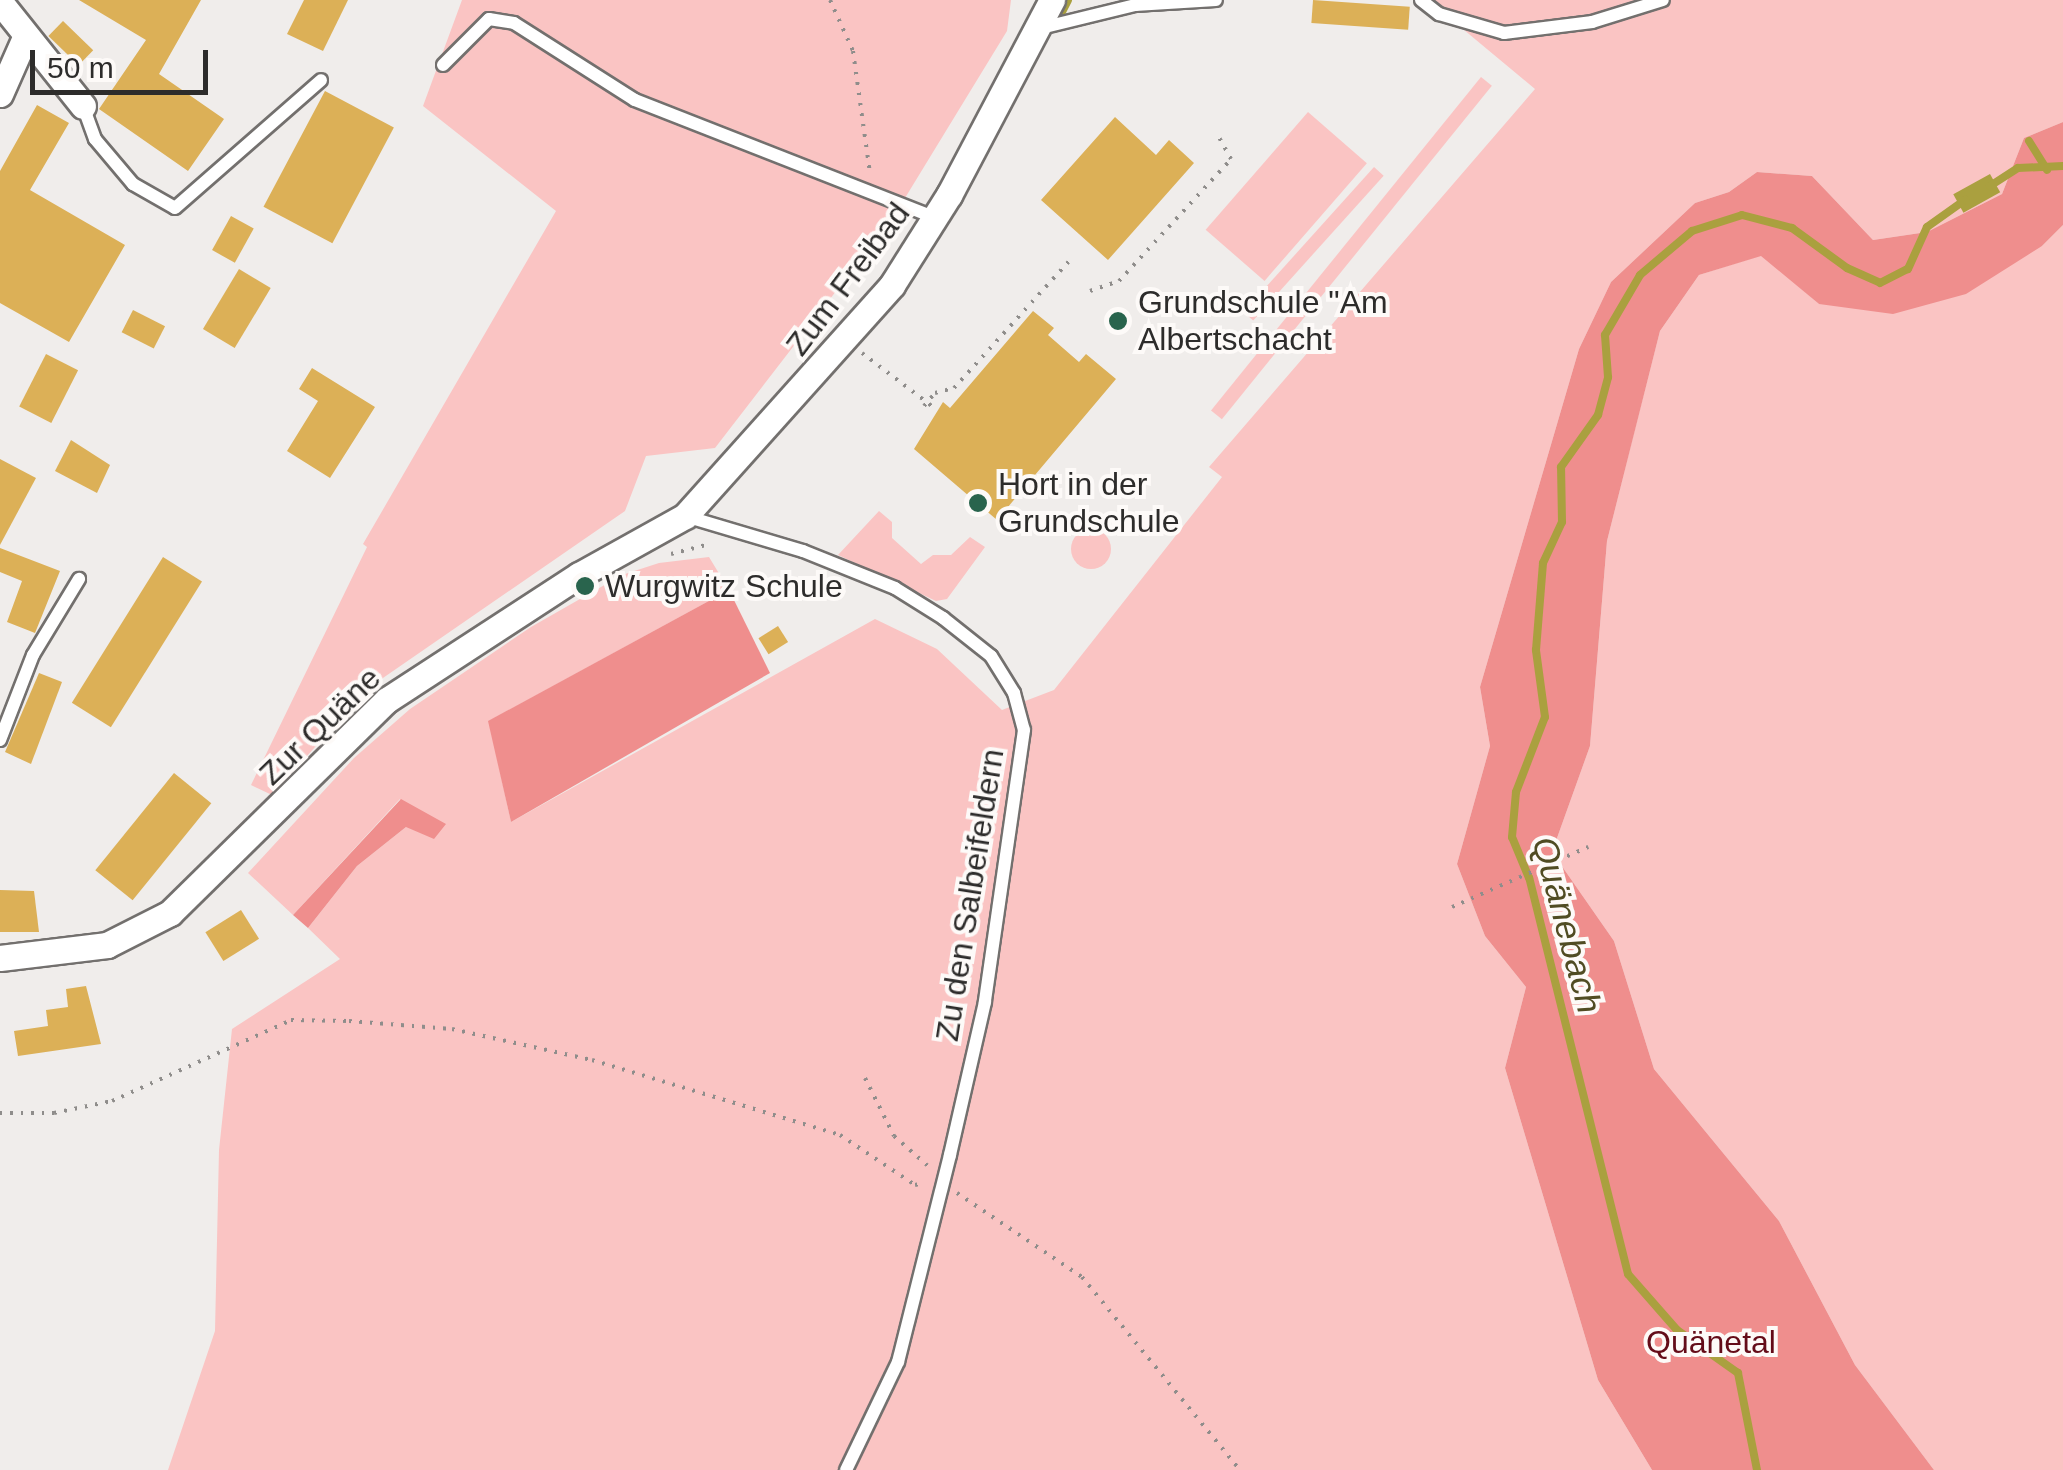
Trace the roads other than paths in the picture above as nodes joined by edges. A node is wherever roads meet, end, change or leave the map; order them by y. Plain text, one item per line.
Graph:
1 (1052, 0) edge
2 (1216, 0) edge
3 (1421, 0) edge
4 (1663, 0) edge
5 (0, 2) edge
6 (1040, 28) junction
7 (26, 34) junction
8 (443, 65) dead end
9 (321, 80) dead end
10 (0, 94) edge
11 (83, 106) joint
12 (936, 218) junction
13 (685, 516) junction
14 (78, 579) dead end
15 (0, 740) edge
16 (0, 958) edge
17 (846, 1470) edge

1 - 6 street, Zum Freibad
2 - 6 lane
3 - 4 lane
5 - 7 street
6 - 12 street, Zum Freibad
7 - 10 street
7 - 11 street
8 - 12 lane
9 - 11 lane
12 - 13 street, Zum Freibad
13 - 16 street, Zur Quäne
13 - 17 lane, Zu den Salbeifeldern
14 - 15 lane

